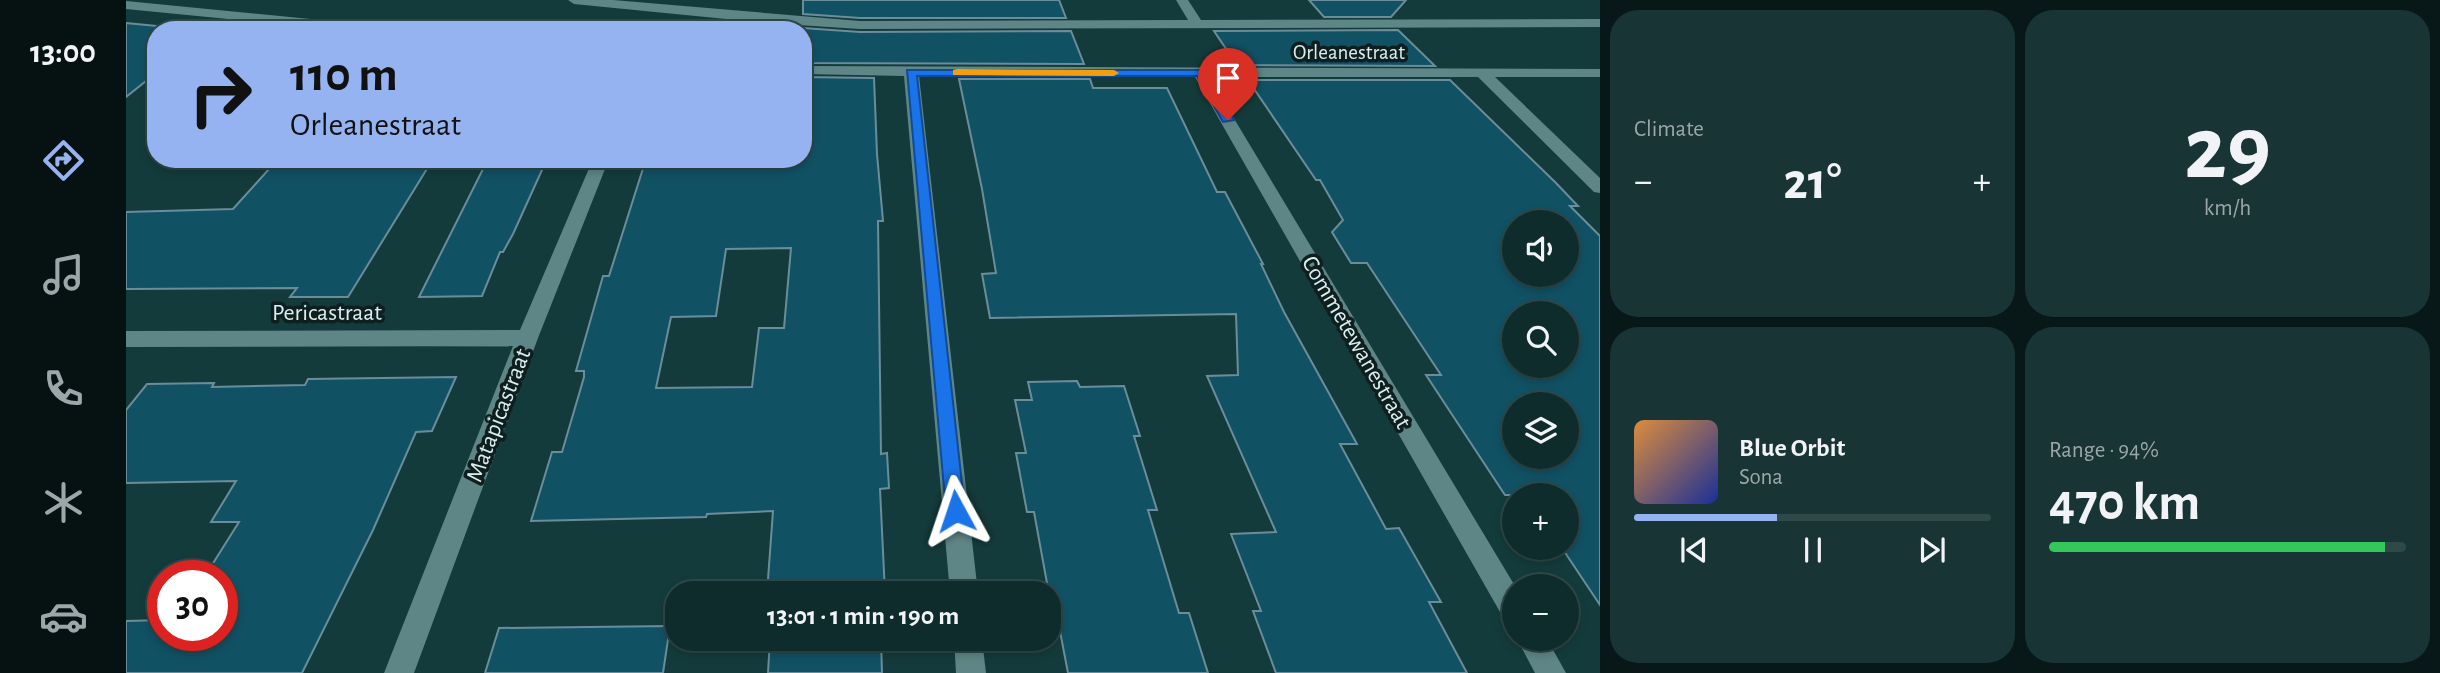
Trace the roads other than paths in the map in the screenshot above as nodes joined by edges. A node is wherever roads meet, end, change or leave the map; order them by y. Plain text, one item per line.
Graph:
1 (575, 0) edge
2 (1182, 0) edge
3 (126, 5) edge
4 (290, 21) edge
5 (797, 21) edge
6 (812, 22) edge
7 (1196, 23) junction
8 (1600, 23) edge
9 (812, 70) edge
10 (911, 72) junction
11 (1200, 73) junction
12 (1482, 73) junction
13 (1600, 73) edge
14 (597, 168) edge
15 (1600, 188) edge
16 (527, 338) junction
17 (126, 339) edge
18 (963, 581) edge
19 (1502, 589) edge
20 (969, 651) edge
21 (1538, 651) edge
22 (399, 673) edge
23 (971, 673) edge
24 (1550, 673) edge

1 - 5 street
2 - 7 street
3 - 4 street
6 - 7 street
7 - 8 street
9 - 10 street, Orleanestraat
10 - 11 street, Orleanestraat
10 - 18 street
11 - 12 street, Orleanestraat
11 - 19 street, Commetewanestraat
12 - 13 street, Orleanestraat
12 - 15 street
14 - 16 street, Matapicastraat
16 - 17 street, Pericastraat
16 - 22 street, Matapicastraat
20 - 23 street
21 - 24 street

